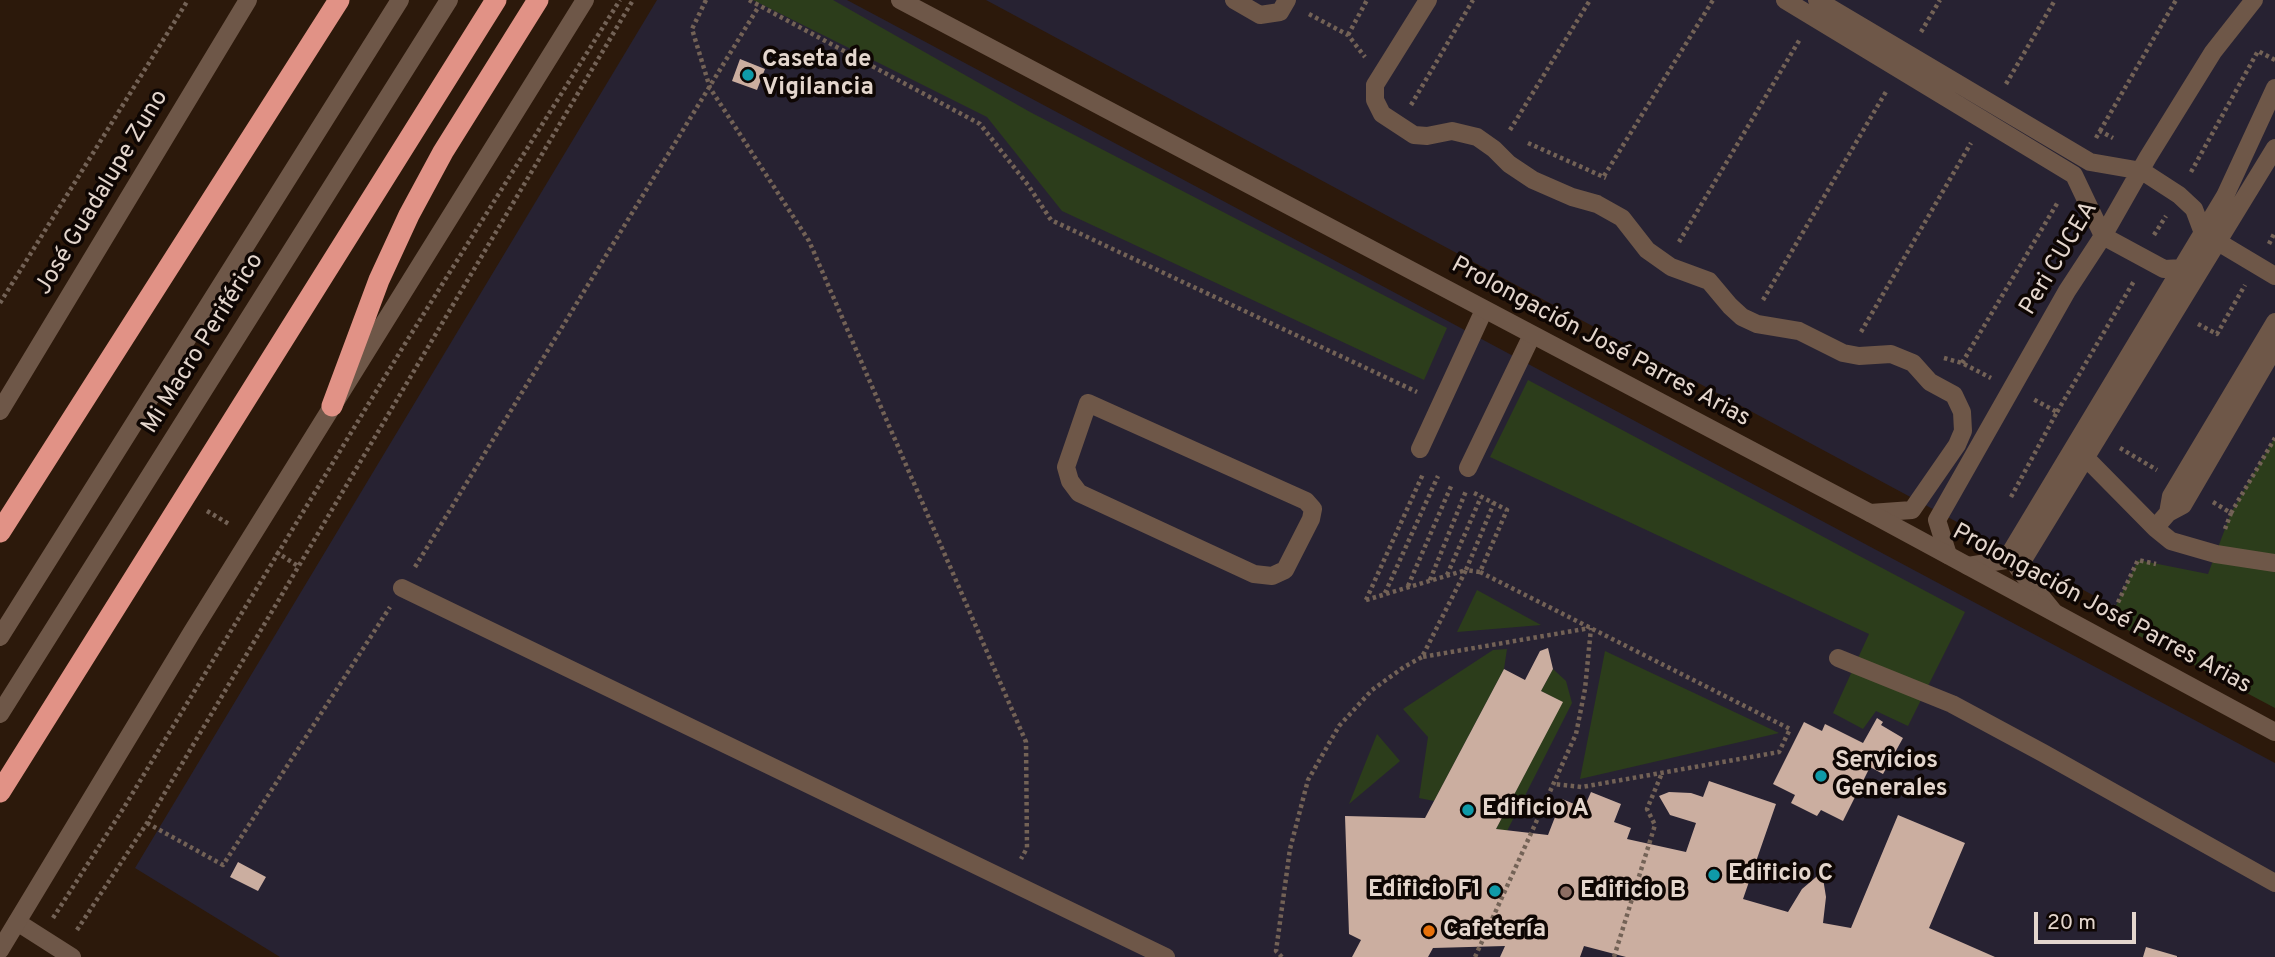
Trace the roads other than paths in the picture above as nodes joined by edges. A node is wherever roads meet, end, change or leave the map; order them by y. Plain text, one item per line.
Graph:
1 (248, 0) edge
2 (339, 0) edge
3 (400, 0) edge
4 (449, 0) edge
5 (496, 0) edge
6 (538, 0) edge
7 (584, 0) edge
8 (901, 0) edge
9 (1234, 0) edge
10 (1287, 0) edge
11 (1428, 0) edge
12 (1786, 0) edge
13 (2254, 0) edge
14 (1816, 8) edge
15 (1904, 61) junction
16 (2275, 88) edge
17 (2275, 148) edge
18 (2145, 164) junction
19 (2103, 236) junction
20 (2210, 237) junction
21 (2183, 268) junction
22 (2275, 276) edge
23 (1484, 310) junction
24 (2275, 322) edge
25 (1532, 335) junction
26 (2275, 348) edge
27 (1088, 402) joint
28 (332, 406) junction
29 (0, 411) edge
30 (1420, 449) dead end
31 (2085, 457) junction
32 (1468, 468) dead end
33 (1870, 513) junction
34 (2168, 513) junction
35 (2155, 528) junction
36 (0, 532) edge
37 (1948, 555) junction
38 (2275, 563) edge
39 (1968, 566) junction
40 (402, 588) road end
41 (2053, 611) junction
42 (0, 638) edge
43 (1838, 658) dead end
44 (0, 714) edge
45 (2275, 732) edge
46 (0, 792) edge
47 (2275, 883) edge
48 (17, 922) junction
49 (0, 950) edge
50 (67, 954) edge
51 (1166, 957) edge

1 - 29 main road, José Guadalupe Zuno
2 - 36 highway
3 - 42 main road, Mi Macro Periférico
4 - 44 main road, Mi Macro Periférico
5 - 46 highway
6 - 28 highway
7 - 28 main road
8 - 23 main road, Prolongación José Parres Arias
9 - 10 main road
11 - 33 main road
12 - 14 main road
13 - 18 main road, Peri CUCEA
14 - 15 main road
15 - 18 main road
15 - 19 main road
16 - 20 main road
17 - 20 main road
18 - 19 main road, Peri CUCEA
18 - 20 main road
19 - 21 main road
19 - 37 main road, Peri CUCEA
20 - 21 main road
20 - 22 main road
20 - 31 main road
21 - 39 main road
23 - 25 main road, Prolongación José Parres Arias
23 - 30 main road
24 - 34 main road
25 - 32 main road
25 - 33 main road, Prolongación José Parres Arias
26 - 34 main road
27 - 27 main road
28 - 48 main road
31 - 35 main road
31 - 41 main road
33 - 37 main road, Prolongación José Parres Arias
34 - 35 main road
35 - 38 main road
37 - 39 main road, Prolongación José Parres Arias
39 - 41 main road, Prolongación José Parres Arias
40 - 51 main road
41 - 45 main road, Prolongación José Parres Arias
43 - 47 main road
48 - 49 main road
48 - 50 main road

